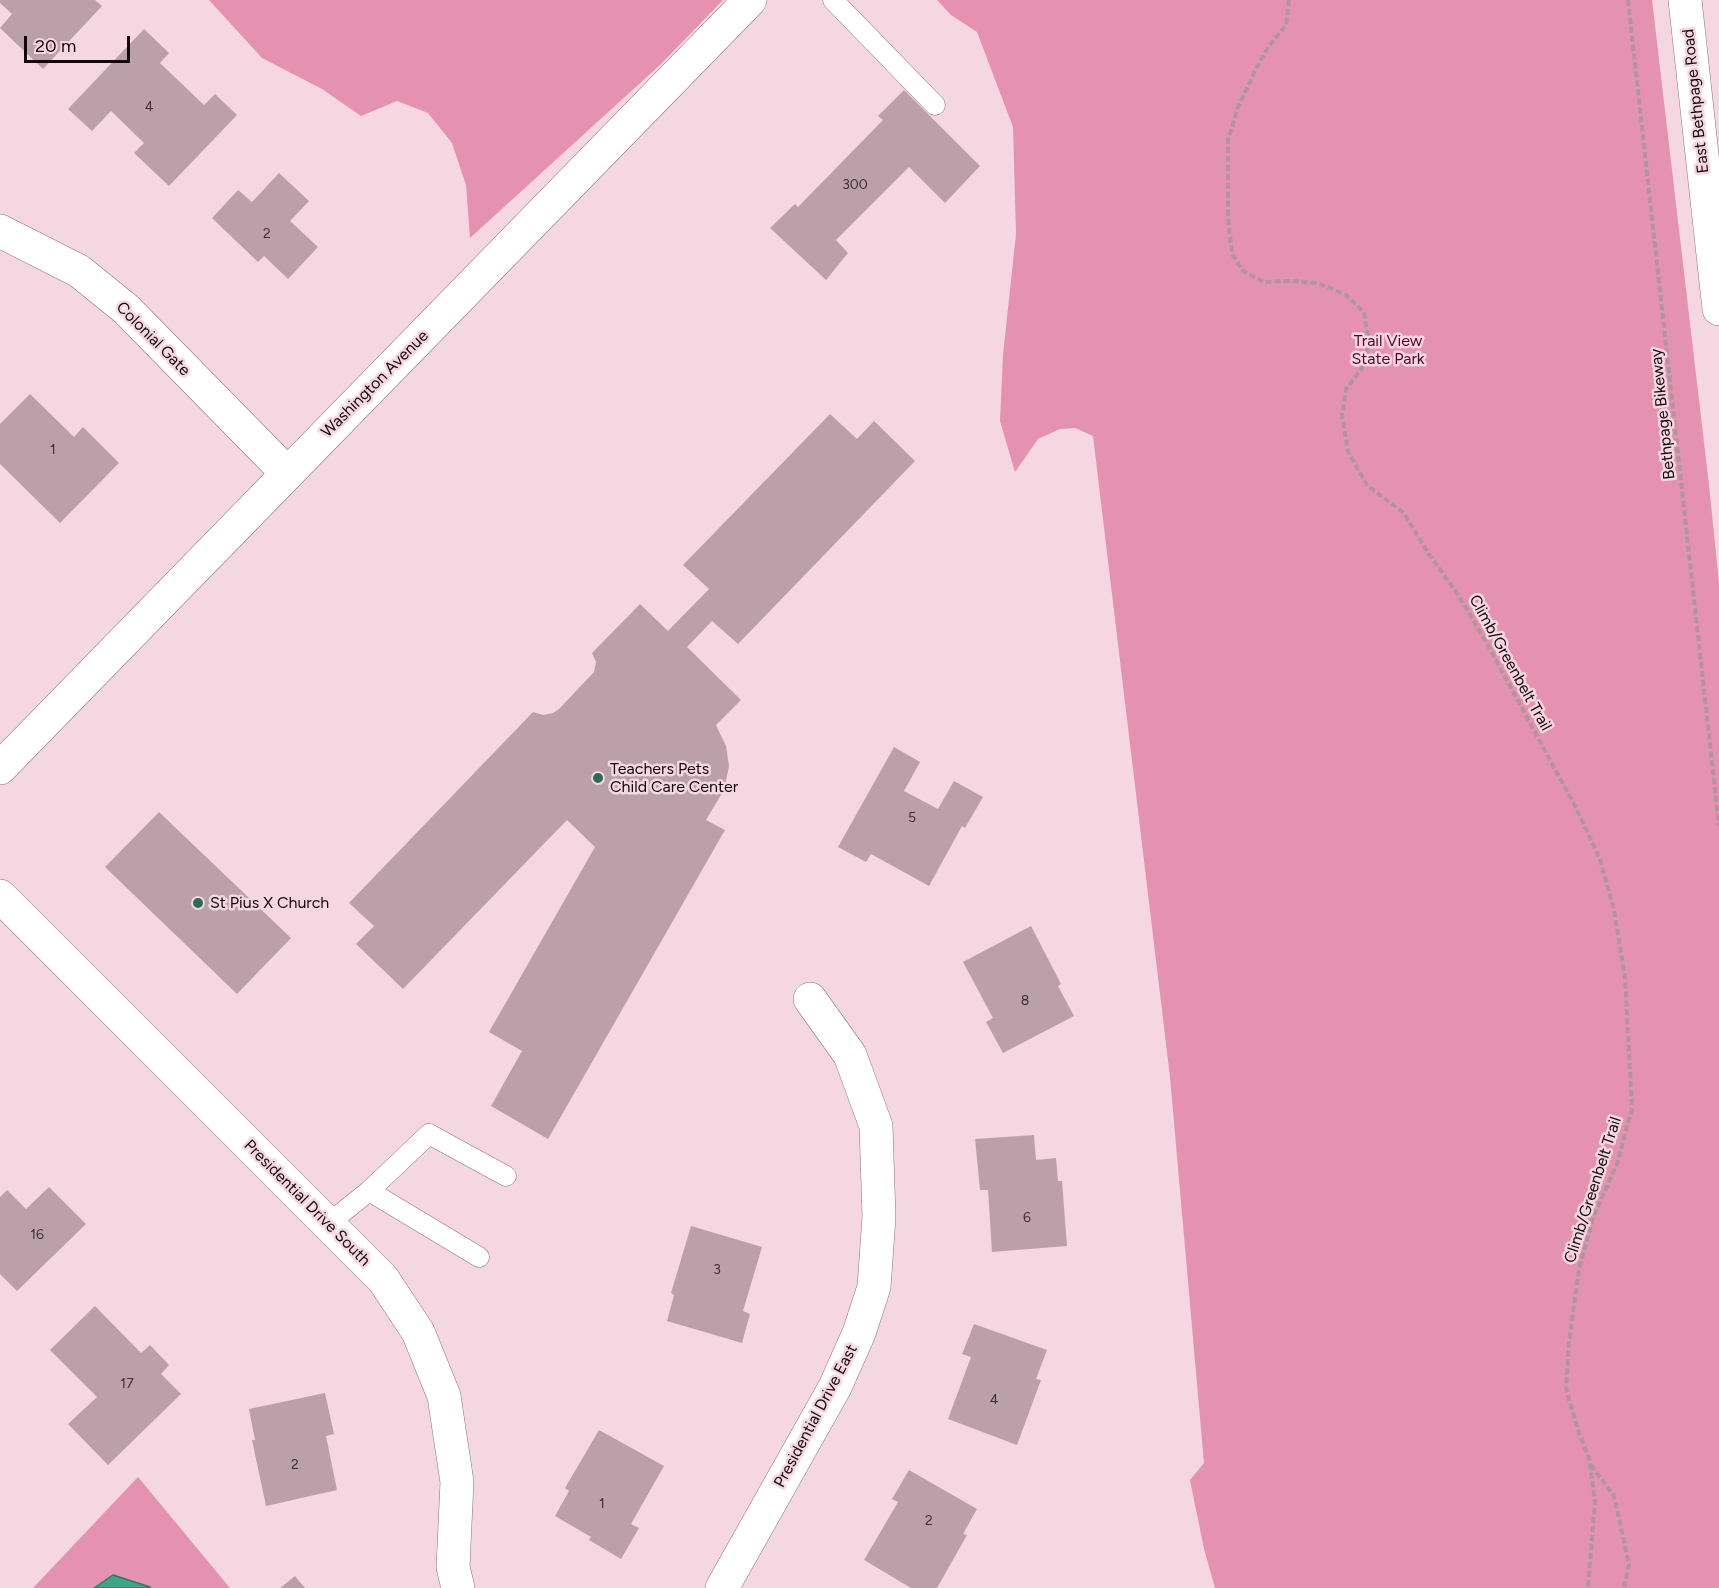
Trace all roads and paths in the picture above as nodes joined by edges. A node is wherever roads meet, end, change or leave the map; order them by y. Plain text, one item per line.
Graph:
1 (750, 0) edge
2 (833, 0) edge
3 (1289, 0) edge
4 (1628, 0) edge
5 (1685, 0) edge
6 (935, 105) dead end
7 (0, 231) edge
8 (1719, 309) edge
9 (287, 473) junction
10 (0, 768) edge
11 (1719, 826) edge
12 (0, 896) edge
13 (810, 999) dead end
14 (506, 1176) dead end
15 (369, 1191) junction
16 (328, 1224) junction
17 (479, 1257) dead end
18 (1590, 1464) junction
19 (458, 1588) edge
20 (722, 1588) edge
21 (1587, 1588) edge
22 (1624, 1588) edge

1 - 9 street, Washington Avenue
2 - 6 lane
3 - 18 path, Climb/Greenbelt Trail
4 - 11 path, Bethpage Bikeway
5 - 8 street, East Bethpage Road
7 - 9 street, Colonial Gate
9 - 10 street, Washington Avenue
12 - 16 street, Presidential Drive South
13 - 20 street, Presidential Drive East
14 - 15 lane
15 - 16 lane
15 - 17 lane
16 - 19 street, Presidential Drive South
18 - 21 path
18 - 22 path

